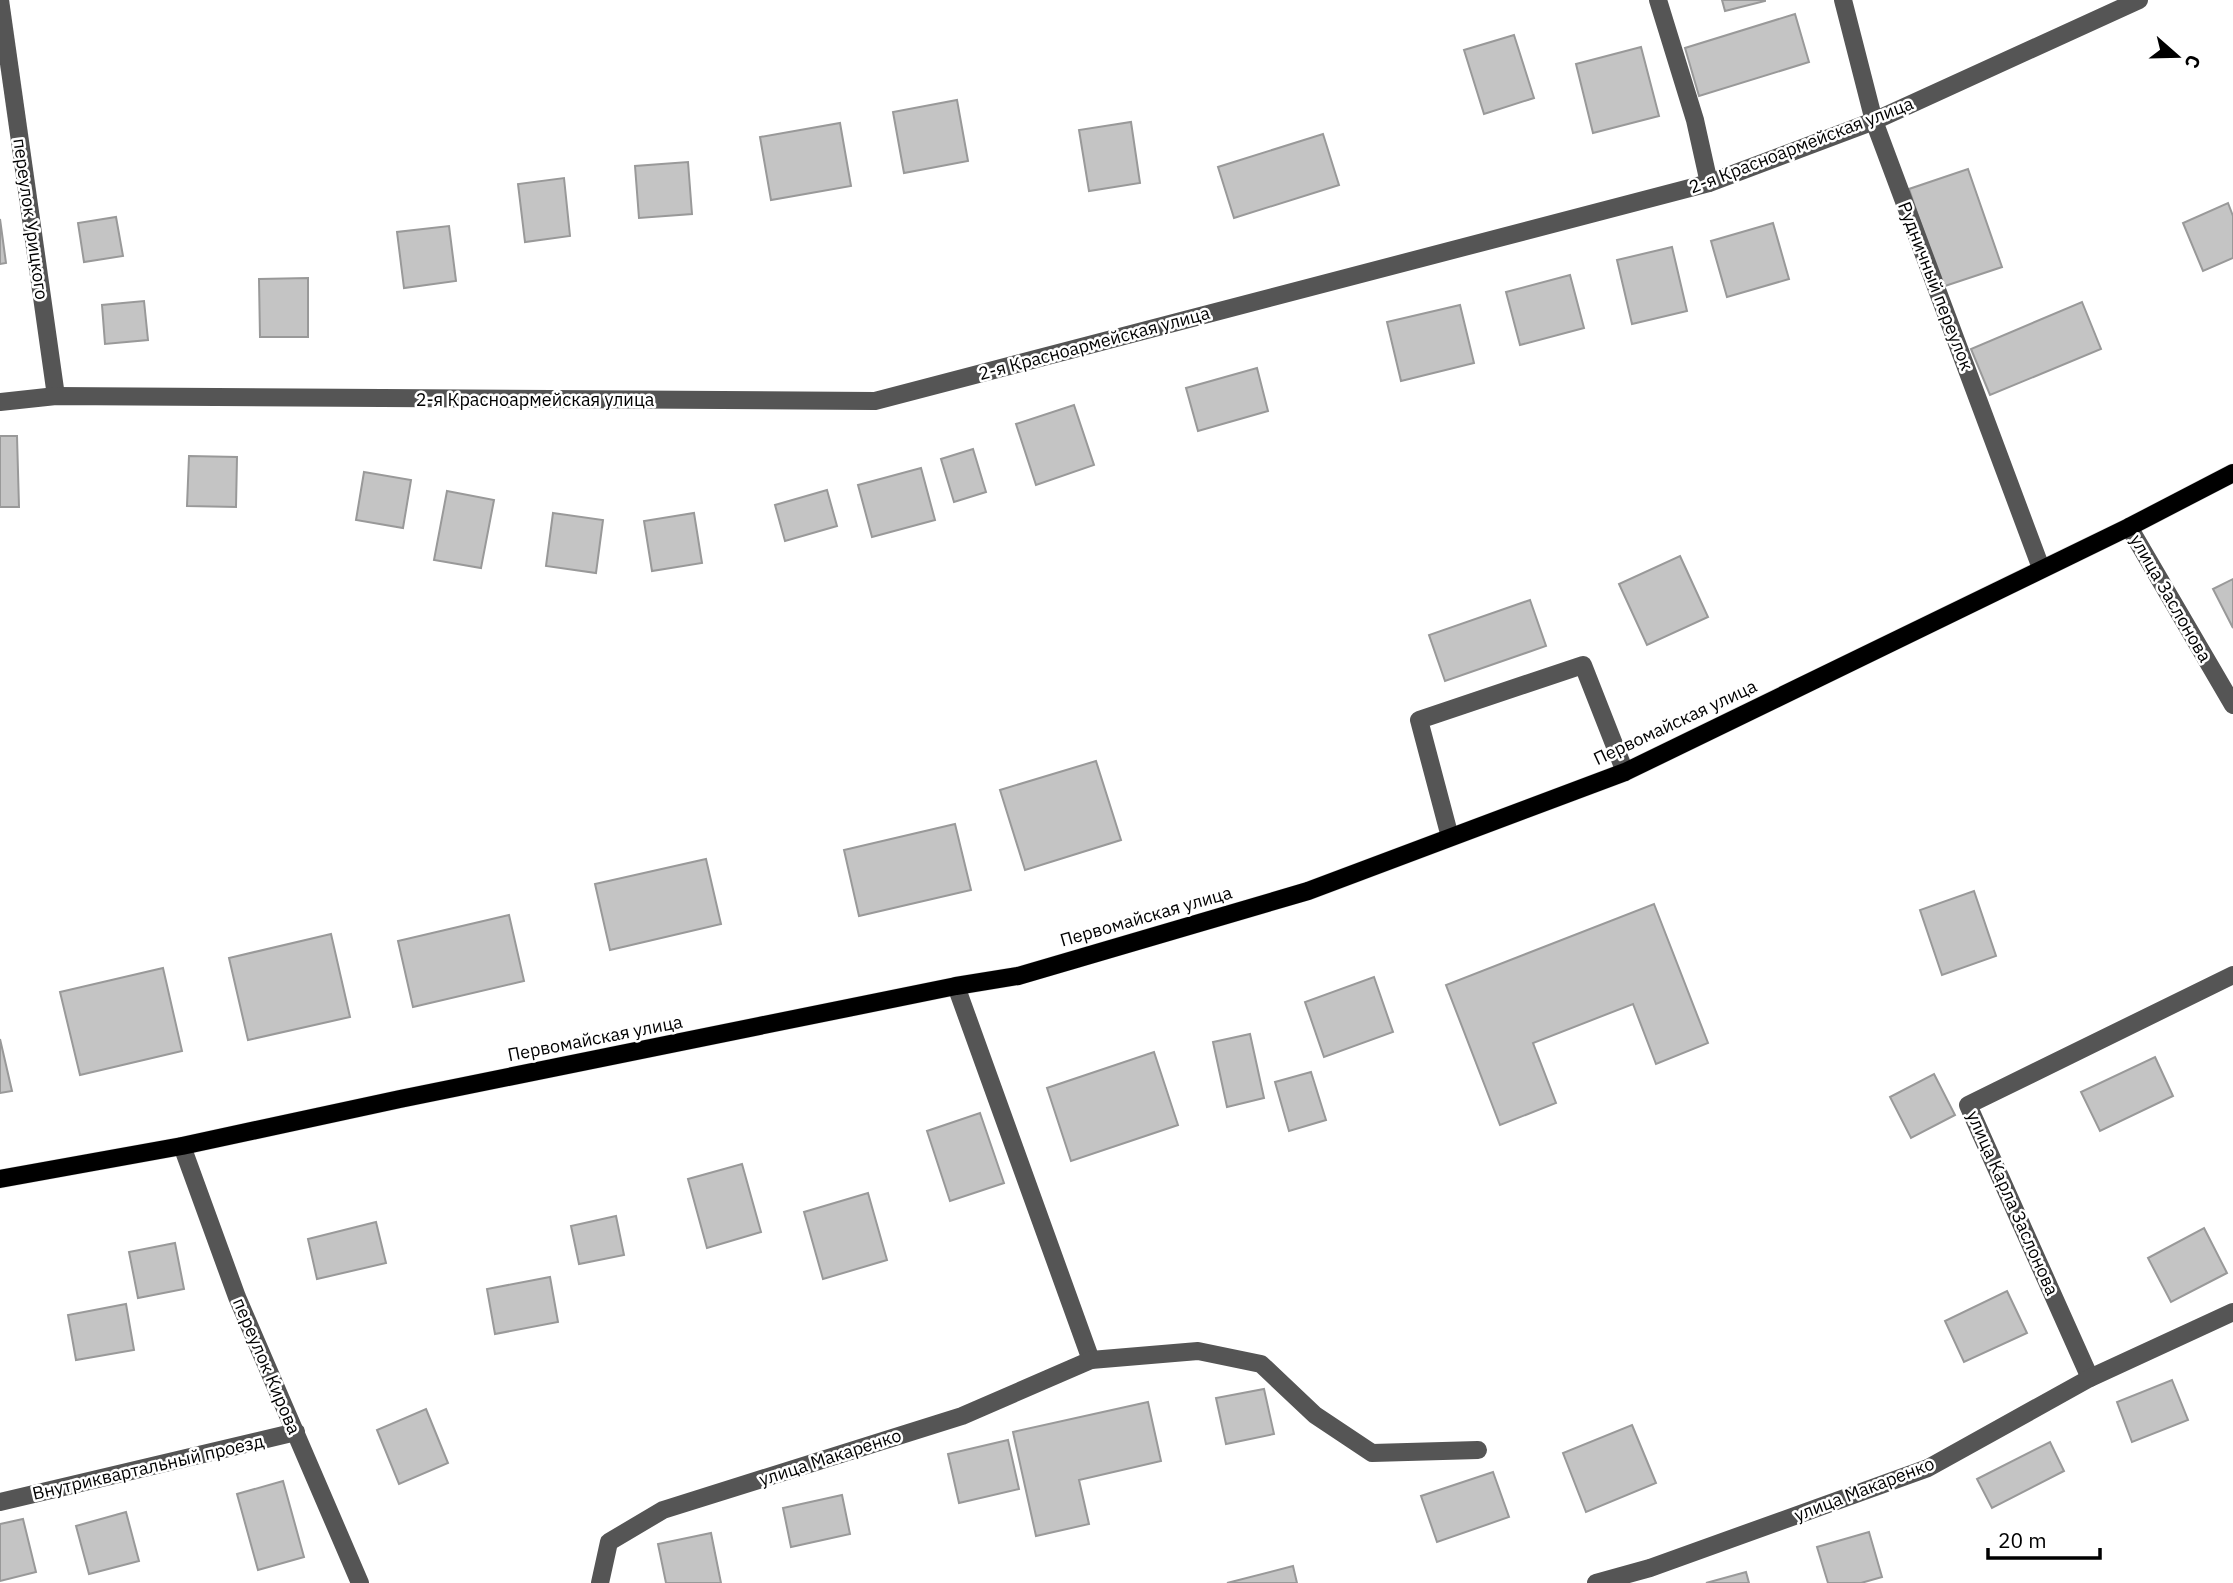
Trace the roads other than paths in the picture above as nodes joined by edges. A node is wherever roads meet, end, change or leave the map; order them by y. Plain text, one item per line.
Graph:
1 (0, 0) edge
2 (1658, 0) edge
3 (1843, 0) edge
4 (2138, 0) edge
5 (1874, 121) junction
6 (1709, 183) junction
7 (57, 396) junction
8 (0, 402) edge
9 (2233, 473) edge
10 (2129, 527) junction
11 (2041, 568) junction
12 (2233, 705) edge
13 (1625, 772) junction
14 (1450, 837) junction
15 (2233, 975) edge
16 (956, 986) junction
17 (182, 1146) junction
18 (0, 1180) edge
19 (2233, 1312) edge
20 (1091, 1360) junction
21 (2090, 1378) junction
22 (296, 1432) junction
23 (1478, 1450) dead end
24 (0, 1502) edge
25 (360, 1583) edge
26 (600, 1583) edge
27 (1596, 1583) edge

1 - 7 street, переулок Урицкого
2 - 6 street
3 - 5 street, Рудничный переулок
4 - 5 street, 2-я Красноармейская улица
5 - 6 street, 2-я Красноармейская улица
5 - 11 street, Рудничный переулок
6 - 7 street, 2-я Красноармейская улица
7 - 8 street, 2-я Красноармейская улица
9 - 10 main road, Первомайская улица
10 - 11 main road, Первомайская улица
10 - 12 street, улица Заслонова
11 - 13 main road, Первомайская улица
13 - 14 main road, Первомайская улица
13 - 14 street
14 - 16 main road, Первомайская улица
15 - 21 street, улица Карла Заслонова
16 - 17 main road, Первомайская улица
16 - 20 street
17 - 18 main road, Первомайская улица
17 - 22 street, переулок Кирова
19 - 21 street, улица Макаренко
20 - 23 street, улица Макаренко
20 - 26 street, улица Макаренко
21 - 27 street, улица Макаренко
22 - 24 street, Внутриквартальный проезд
22 - 25 street, переулок Кирова

